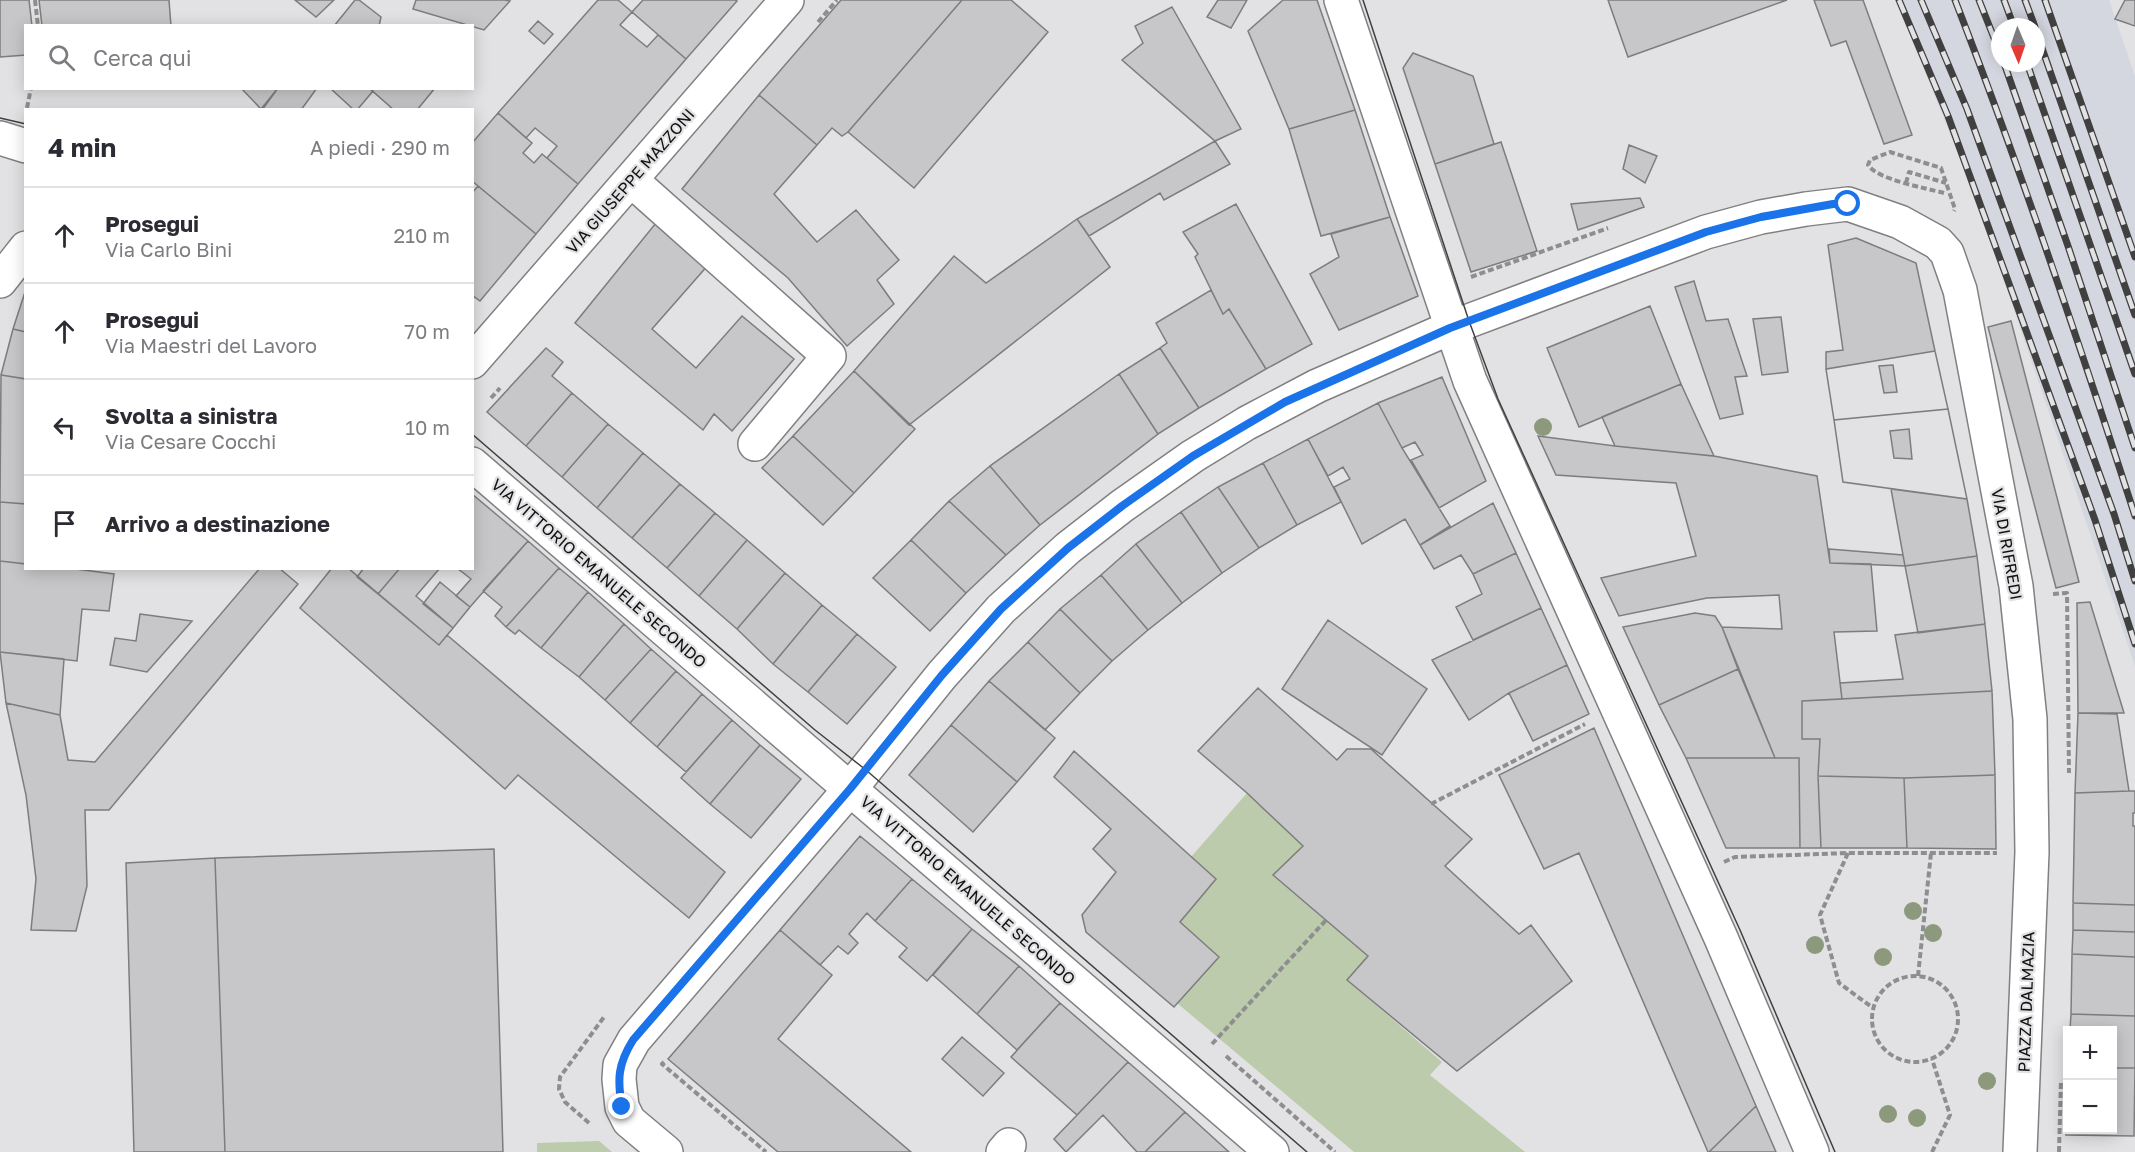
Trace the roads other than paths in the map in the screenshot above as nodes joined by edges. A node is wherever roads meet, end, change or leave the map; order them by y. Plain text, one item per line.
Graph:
1 (787, 0) edge
2 (1341, 0) edge
3 (0, 138) edge
4 (24, 145) edge
5 (631, 180) junction
6 (1450, 328) junction
7 (474, 360) edge
8 (755, 444) dead end
9 (474, 466) edge
10 (850, 789) junction
11 (2031, 852) joint
12 (666, 1152) edge
13 (1272, 1152) edge
14 (1812, 1152) edge
15 (2020, 1152) edge

1 - 5 street, VIA GIUSEPPE MAZZONI
2 - 6 street
3 - 4 street
5 - 7 street, VIA GIUSEPPE MAZZONI
5 - 8 street
6 - 10 street
6 - 11 street, VIA DI RIFREDI
6 - 14 street
9 - 10 street, VIA VITTORIO EMANUELE SECONDO
10 - 12 street
10 - 13 street, VIA VITTORIO EMANUELE SECONDO
11 - 15 street, PIAZZA DALMAZIA

